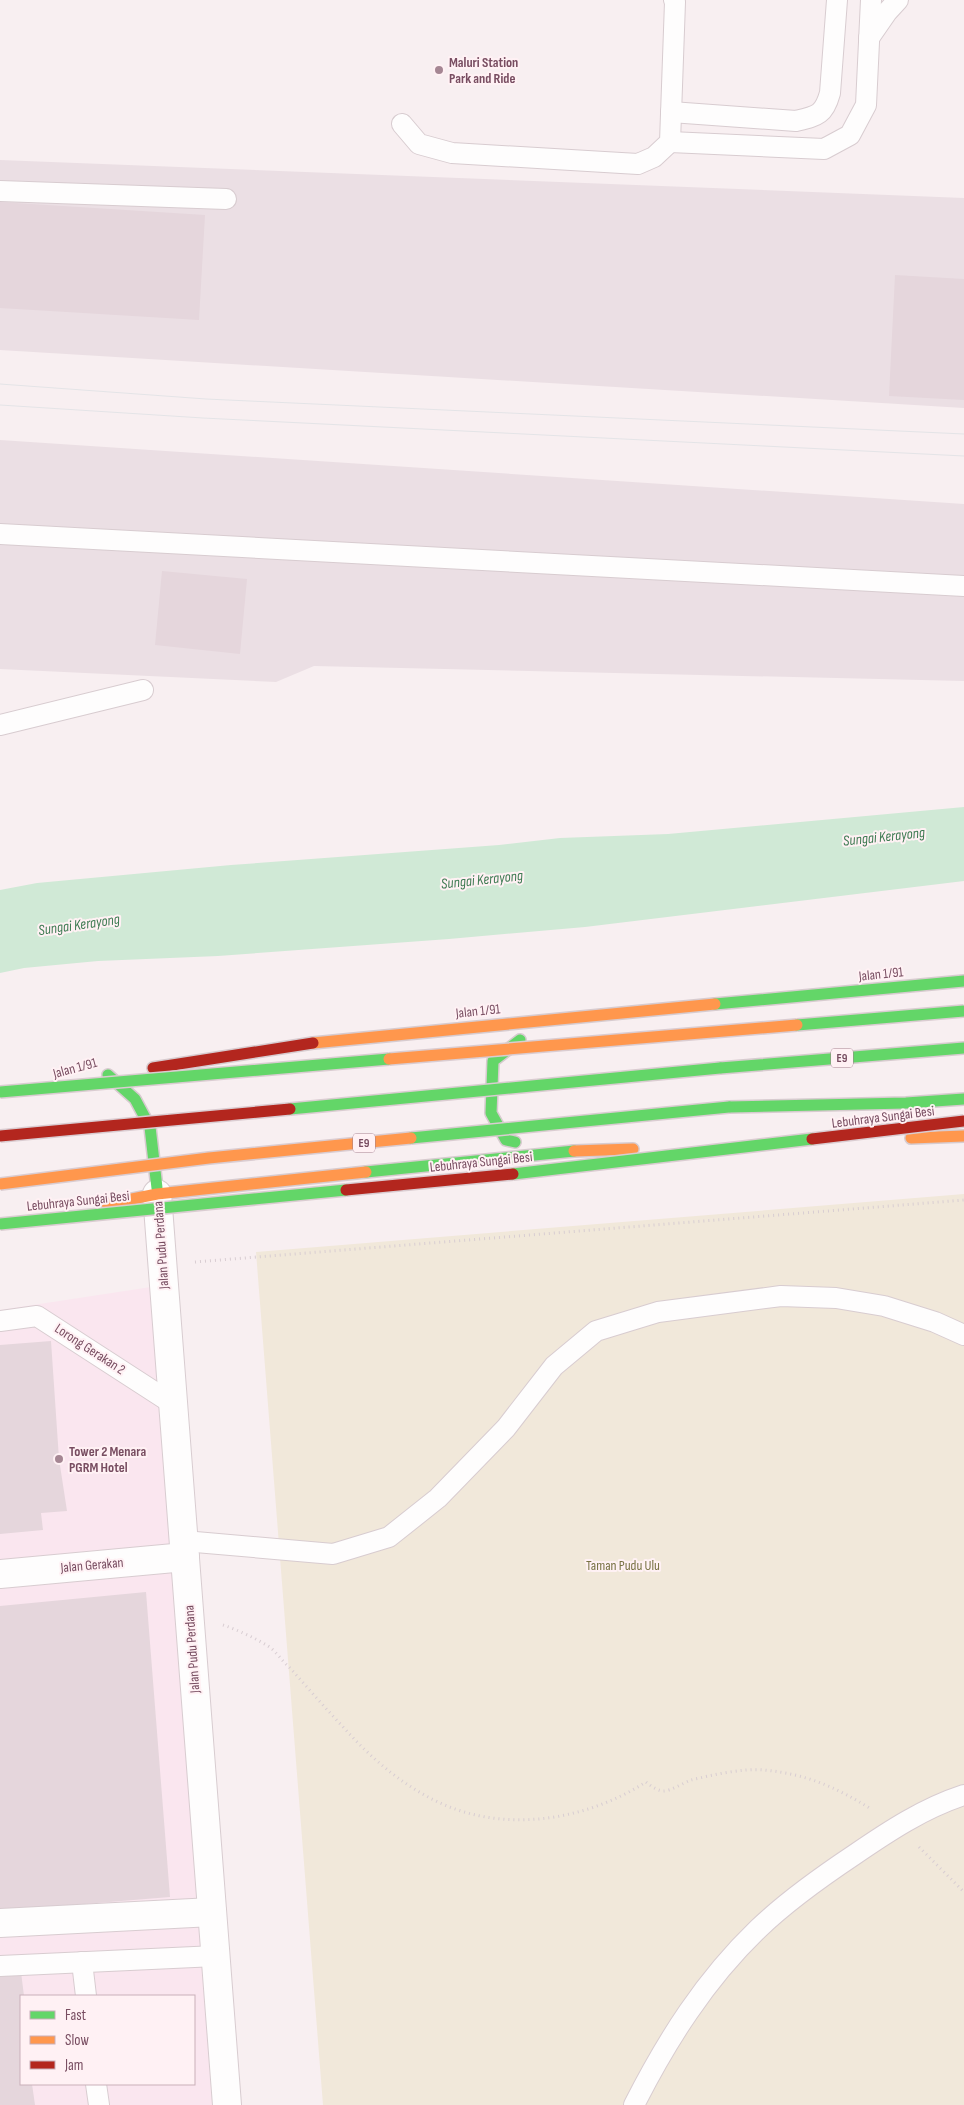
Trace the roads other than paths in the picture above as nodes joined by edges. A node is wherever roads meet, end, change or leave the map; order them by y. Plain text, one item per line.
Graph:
1 (674, 0) edge
2 (871, 0) edge
3 (898, 0) edge
4 (832, 5) edge
5 (868, 38) junction
6 (671, 112) junction
7 (402, 124) dead end
8 (670, 142) junction
9 (0, 191) edge
10 (226, 198) dead end
11 (0, 534) edge
12 (964, 586) edge
13 (143, 690) dead end
14 (0, 726) edge
15 (964, 981) edge
16 (964, 1011) edge
17 (548, 1019) junction
18 (964, 1048) edge
19 (108, 1075) junction
20 (0, 1092) edge
21 (964, 1099) edge
22 (0, 1104) edge
23 (964, 1121) edge
24 (0, 1136) edge
25 (964, 1136) edge
26 (574, 1151) junction
27 (0, 1184) edge
28 (157, 1194) junction
29 (0, 1225) edge
30 (0, 1321) edge
31 (964, 1335) edge
32 (173, 1404) junction
33 (184, 1549) junction
34 (0, 1574) edge
35 (964, 1795) edge
36 (212, 1912) junction
37 (0, 1923) edge
38 (216, 1956) junction
39 (82, 1962) junction
40 (0, 1966) edge
41 (86, 1995) edge
42 (96, 2085) edge
43 (99, 2105) edge
44 (227, 2105) edge
45 (634, 2105) edge

1 - 6 lane
2 - 5 lane
3 - 5 lane
4 - 6 lane
5 - 8 lane
6 - 8 lane
7 - 8 lane
9 - 10 lane
11 - 12 lane
13 - 14 lane
15 - 17 main road, Jalan 1/91
16 - 20 main road, bridge
17 - 19 main road, Jalan 1/91
17 - 26 main road
18 - 24 main road, E9, bridge
19 - 22 main road, Jalan 1/91
19 - 28 main road
21 - 27 main road, E9, bridge
23 - 29 main road, Lebuhraya Sungai Besi, bridge
25 - 26 main road
26 - 28 main road
28 - 29 main road
28 - 32 street, Jalan Pudu Perdana
30 - 32 lane, Lorong Gerakan 2
31 - 33 lane
32 - 33 street, Jalan Pudu Perdana
33 - 34 street, Jalan Gerakan
33 - 36 street, Jalan Pudu Perdana
35 - 45 lane
36 - 37 street
36 - 38 street, Jalan Pudu Perdana
38 - 39 lane
38 - 44 street, Jalan Pudu Perdana
39 - 40 lane
39 - 41 lane
42 - 43 lane

